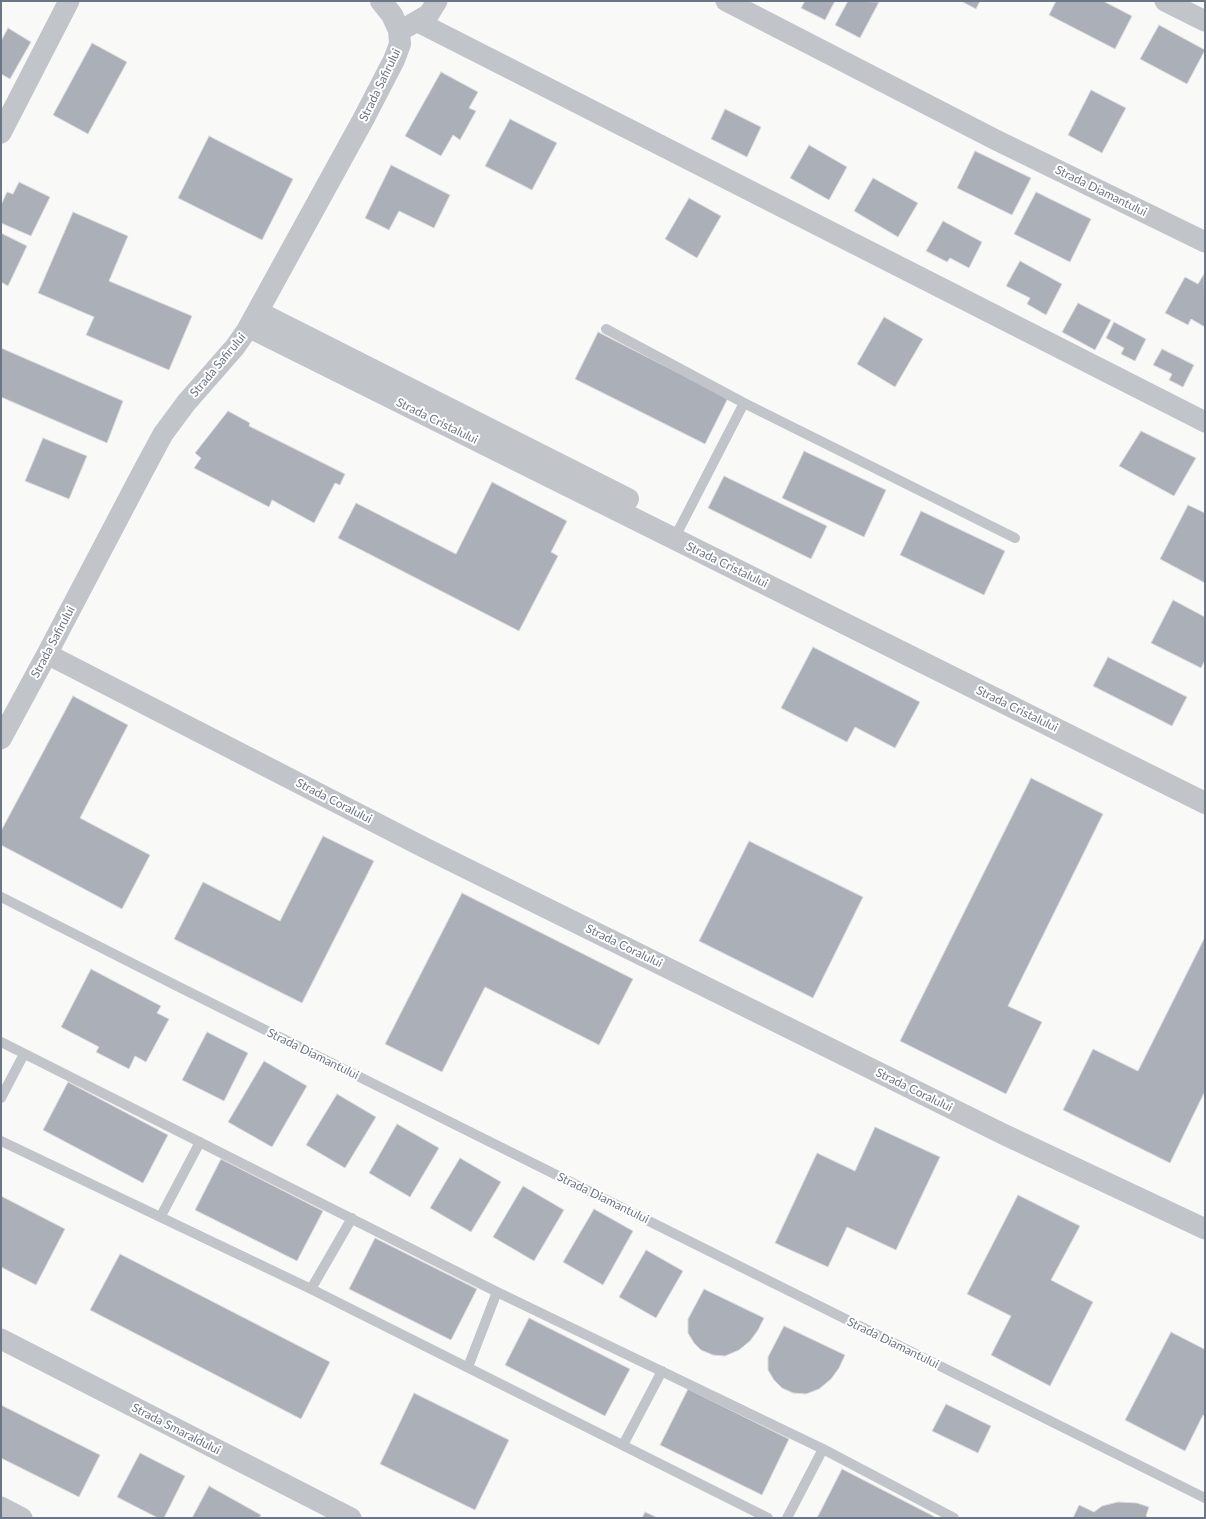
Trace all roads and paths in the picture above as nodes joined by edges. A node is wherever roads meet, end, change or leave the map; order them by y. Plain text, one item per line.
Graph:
1 (69, 1) edge
2 (381, 1) edge
3 (437, 1) edge
4 (726, 1) edge
5 (1165, 1) edge
6 (1205, 21) edge
7 (408, 26) junction
8 (1, 133) edge
9 (1205, 242) edge
10 (253, 320) junction
11 (606, 329) dead end
12 (744, 403) junction
13 (1205, 422) edge
14 (677, 532) junction
15 (1015, 538) dead end
16 (47, 654) junction
17 (1, 739) edge
18 (1205, 787) edge
19 (1205, 803) edge
20 (1, 897) edge
21 (1, 1042) edge
22 (24, 1054) junction
23 (1, 1098) edge
24 (1, 1140) edge
25 (200, 1142) junction
26 (161, 1216) junction
27 (352, 1218) junction
28 (1205, 1229) edge
29 (311, 1289) junction
30 (498, 1292) junction
31 (1, 1339) edge
32 (468, 1367) junction
33 (662, 1371) junction
34 (623, 1445) junction
35 (822, 1449) junction
36 (1205, 1498) edge
37 (1, 1508) edge
38 (22, 1518) edge
39 (351, 1518) edge
40 (768, 1518) edge
41 (788, 1518) edge
42 (954, 1518) edge

1 - 8 street
2 - 7 street
3 - 7 street
4 - 9 street, Strada Diamantului
5 - 6 street
7 - 10 street, Strada Safirului
7 - 13 street
10 - 14 street, Strada Cristalului
10 - 16 street, Strada Safirului
11 - 12 lane
12 - 14 lane
12 - 15 lane
14 - 18 street, Strada Cristalului
14 - 19 street, Strada Cristalului
16 - 17 street, Strada Safirului
16 - 28 street, Strada Coralului
20 - 36 lane, Strada Diamantului
21 - 22 lane
22 - 23 lane
22 - 25 lane
24 - 26 lane
25 - 26 lane
25 - 27 lane
26 - 29 lane
27 - 29 lane
27 - 30 lane
29 - 32 lane
30 - 32 lane
30 - 33 lane
31 - 39 street, Strada Smaraldului
32 - 34 lane
33 - 34 lane
33 - 35 lane
34 - 40 lane
35 - 41 lane
35 - 42 lane
37 - 38 street

